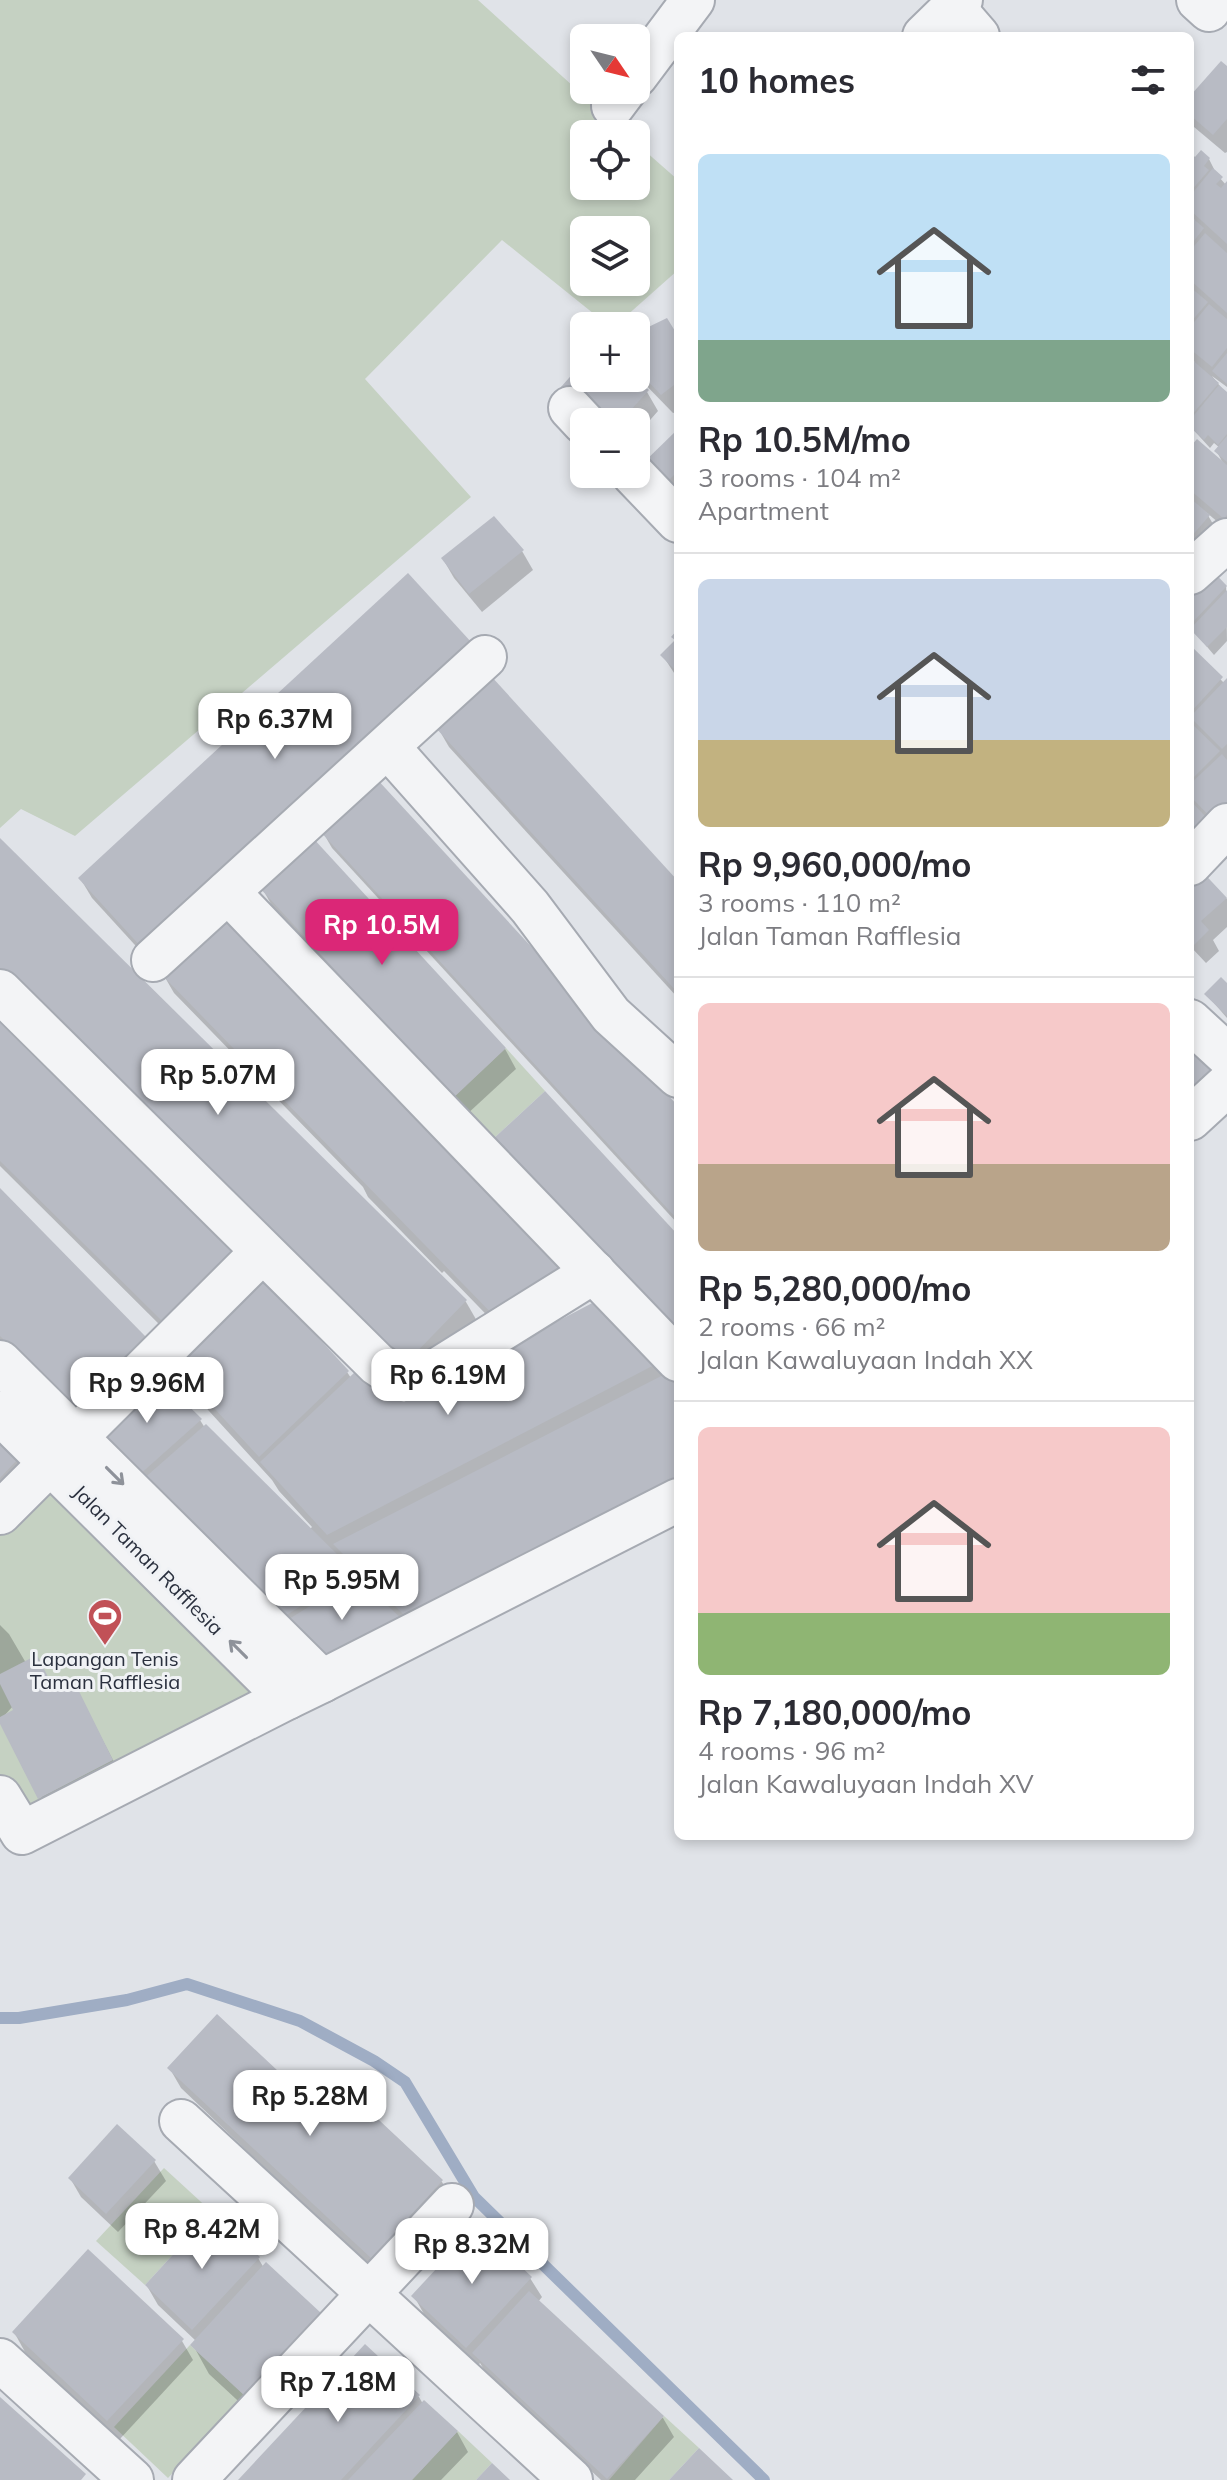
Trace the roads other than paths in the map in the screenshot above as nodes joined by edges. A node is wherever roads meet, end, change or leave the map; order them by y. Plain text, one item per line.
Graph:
1 (693, 0) edge
2 (650, 57) edge
3 (646, 488) edge
4 (674, 517) edge
5 (1227, 540) edge
6 (1194, 569) edge
7 (485, 657) dead end
8 (388, 747) junction
9 (1227, 825) edge
10 (1194, 860) edge
11 (228, 892) junction
12 (153, 960) dead end
13 (0, 991) edge
14 (1194, 1025) edge
15 (1227, 1055) edge
16 (674, 1072) edge
17 (1227, 1085) edge
18 (1194, 1115) edge
19 (262, 1252) junction
20 (594, 1272) junction
21 (674, 1356) edge
22 (0, 1362) edge
23 (0, 1413) edge
24 (62, 1449) junction
25 (674, 1502) edge
26 (0, 1513) edge
27 (304, 1690) junction
28 (0, 1797) edge
29 (181, 2121) dead end
30 (452, 2205) dead end
31 (369, 2294) junction
32 (0, 2360) edge
33 (132, 2480) edge
34 (194, 2480) edge
35 (571, 2480) edge

1 - 2 street
3 - 4 street
5 - 6 street
7 - 8 street
8 - 11 street
8 - 16 street
9 - 10 street
11 - 12 street
11 - 20 street
13 - 19 street
14 - 15 street
17 - 18 street
19 - 20 street
19 - 24 street
20 - 21 street
22 - 24 street, Jalan Taman Rafflesia
23 - 24 street, Jalan Taman Rafflesia
24 - 26 street
24 - 27 street, Jalan Taman Rafflesia
25 - 27 street
27 - 28 street
29 - 31 street
30 - 31 street
31 - 34 street
31 - 35 street
32 - 33 street

